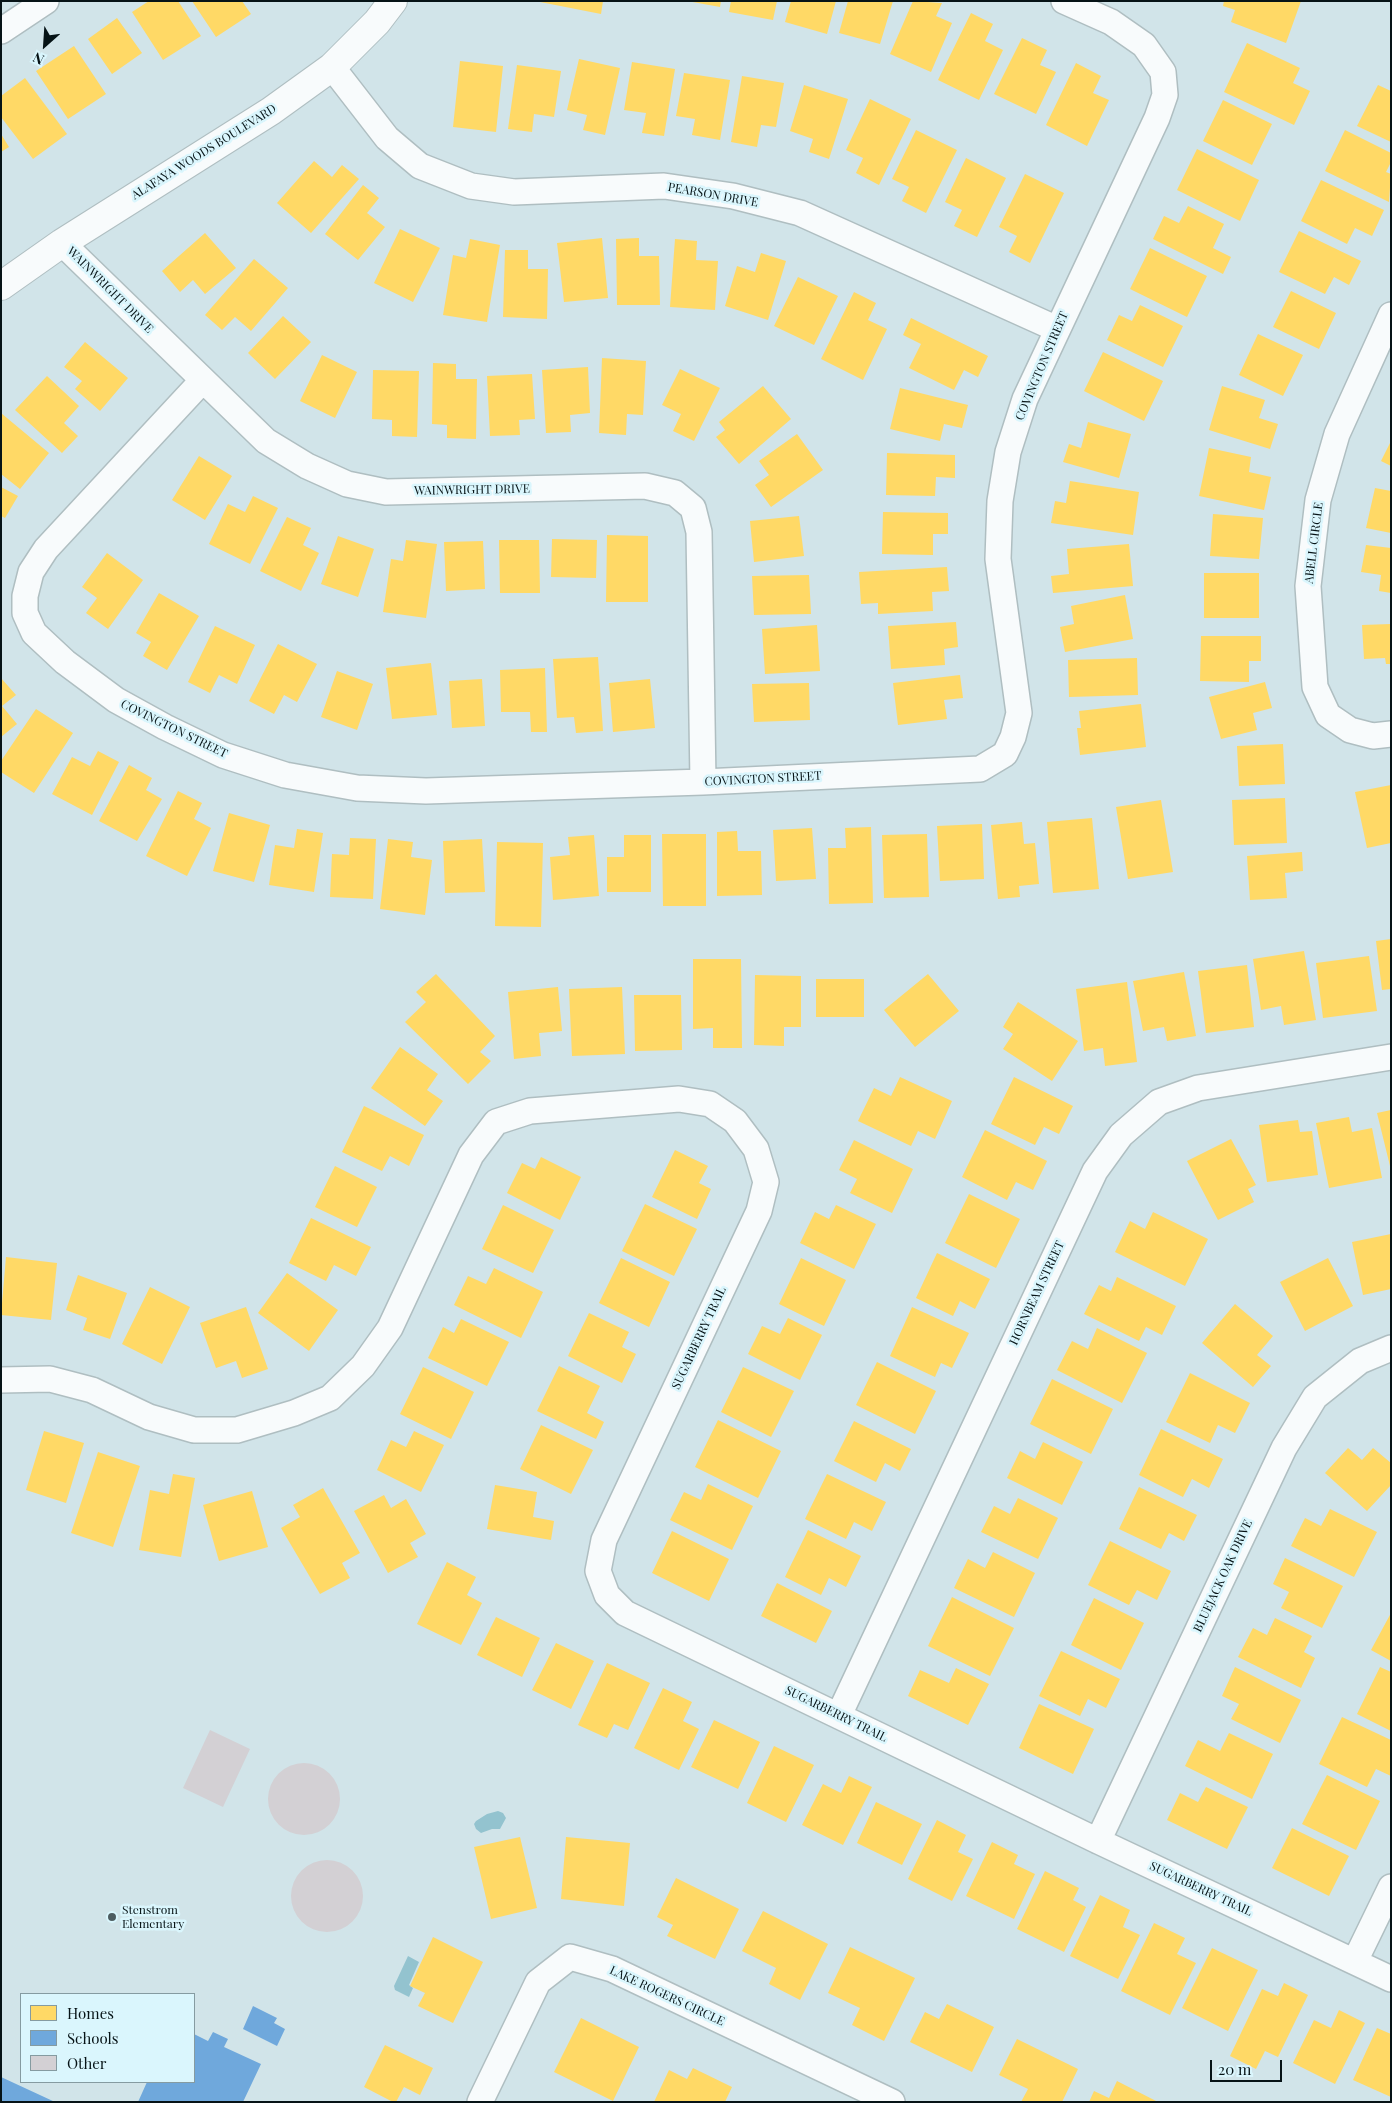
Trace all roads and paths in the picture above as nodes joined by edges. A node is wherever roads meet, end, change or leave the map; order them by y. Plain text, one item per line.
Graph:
1 (46, 1) edge
2 (393, 1) edge
3 (1064, 1) edge
4 (1, 31) edge
5 (332, 67) junction
6 (62, 243) junction
7 (1, 286) edge
8 (1391, 315) edge
9 (1057, 329) junction
10 (202, 381) junction
11 (1391, 734) edge
12 (703, 782) junction
13 (1391, 1057) edge
14 (1391, 1348) edge
15 (1, 1380) edge
16 (839, 1715) junction
17 (1098, 1841) junction
18 (1391, 1887) edge
19 (1355, 1961) junction
20 (1391, 1979) edge
21 (480, 2102) edge
22 (892, 2102) edge

1 - 4 street
2 - 5 street, ALAFAYA WOODS BOULEVARD
3 - 9 street, COVINGTON STREET
5 - 6 street, ALAFAYA WOODS BOULEVARD
5 - 9 street, PEARSON DRIVE
6 - 7 street, ALAFAYA WOODS BOULEVARD
6 - 10 street, WAINWRIGHT DRIVE
8 - 11 street, ABELL CIRCLE
9 - 12 street, COVINGTON STREET
10 - 12 street, WAINWRIGHT DRIVE
10 - 12 street, COVINGTON STREET
13 - 16 street, HORNBEAM STREET
14 - 17 street, BLUEJACK OAK DRIVE
15 - 16 street, SUGARBERRY TRAIL
16 - 17 street, SUGARBERRY TRAIL
17 - 19 street, SUGARBERRY TRAIL
18 - 19 street
19 - 20 street, SUGARBERRY TRAIL
21 - 22 street, LAKE ROGERS CIRCLE

